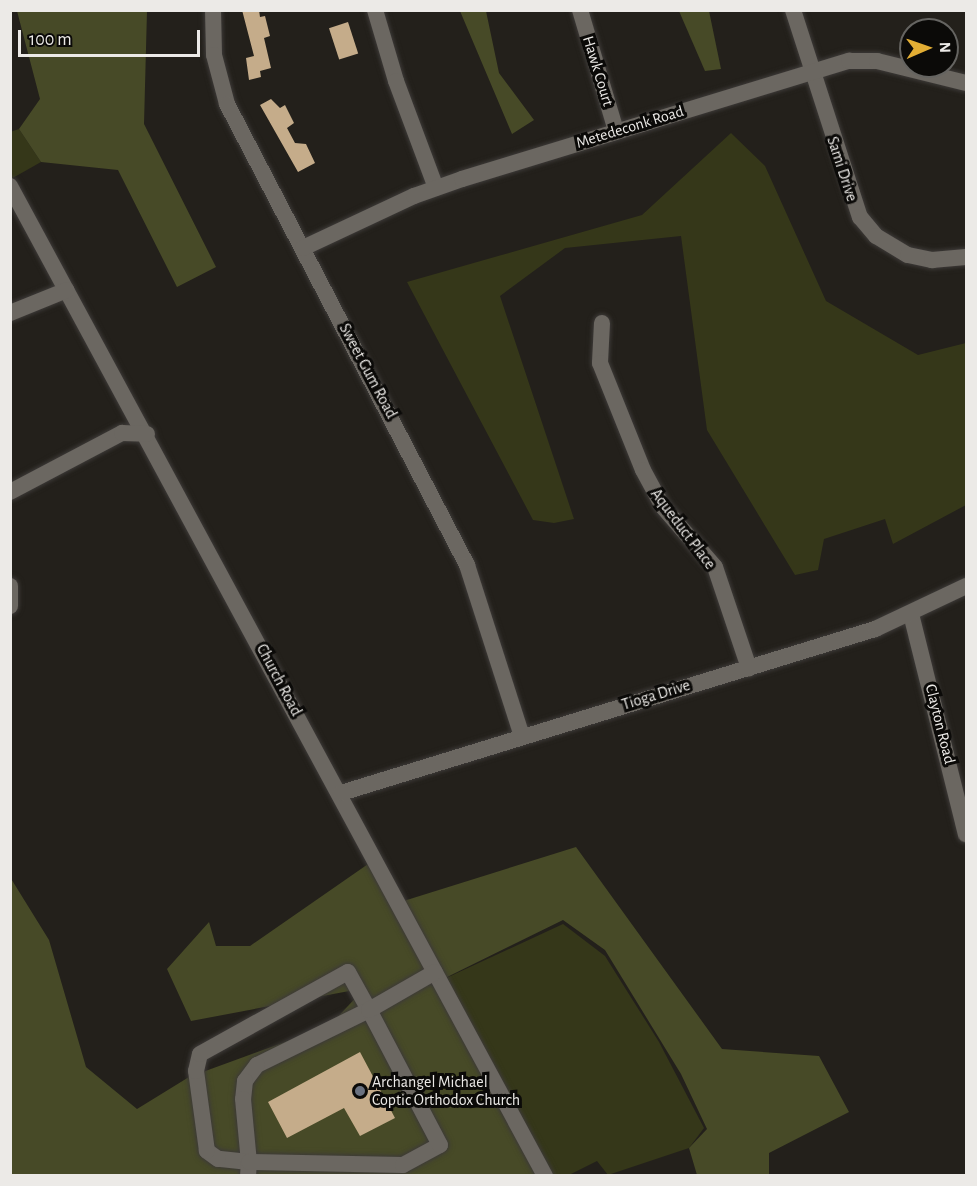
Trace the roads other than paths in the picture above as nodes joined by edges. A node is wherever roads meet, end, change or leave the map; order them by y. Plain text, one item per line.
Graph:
1 (213, 10) edge
2 (375, 10) edge
3 (580, 10) edge
4 (793, 10) edge
5 (812, 72) junction
6 (966, 84) edge
7 (616, 131) junction
8 (10, 186) edge
9 (436, 188) junction
10 (303, 248) junction
11 (966, 257) edge
12 (67, 290) junction
13 (10, 313) edge
14 (602, 322) dead end
15 (136, 414) junction
16 (122, 433) junction
17 (147, 434) junction
18 (10, 492) edge
19 (10, 586) edge
20 (966, 586) edge
21 (10, 606) edge
22 (911, 614) junction
23 (749, 668) junction
24 (522, 736) junction
25 (341, 793) junction
26 (966, 834) edge
27 (435, 972) junction
28 (369, 1010) junction
29 (248, 1169) edge
30 (545, 1176) edge

1 - 10 street, Sweet Gum Road
2 - 9 street
3 - 7 street, Hawk Court
4 - 5 street, Sami Drive
5 - 6 street, Metedeconk Road
5 - 7 street, Metedeconk Road
5 - 11 street, Sami Drive
7 - 9 street, Metedeconk Road
8 - 12 street, Church Road
9 - 10 street, Metedeconk Road
10 - 24 street, Sweet Gum Road
12 - 13 street
12 - 15 street, Church Road
14 - 23 street, Aqueduct Place
15 - 16 street
15 - 17 street, Church Road
16 - 17 street
16 - 18 street
17 - 25 street, Church Road
19 - 21 street
20 - 22 street, Tioga Drive
22 - 23 street, Tioga Drive
22 - 26 street, Clayton Road
23 - 24 street, Tioga Drive
24 - 25 street, Tioga Drive
25 - 27 street, Church Road
27 - 28 street
27 - 30 street, Church Road
28 - 29 street
28 - 29 street
28 - 29 street

